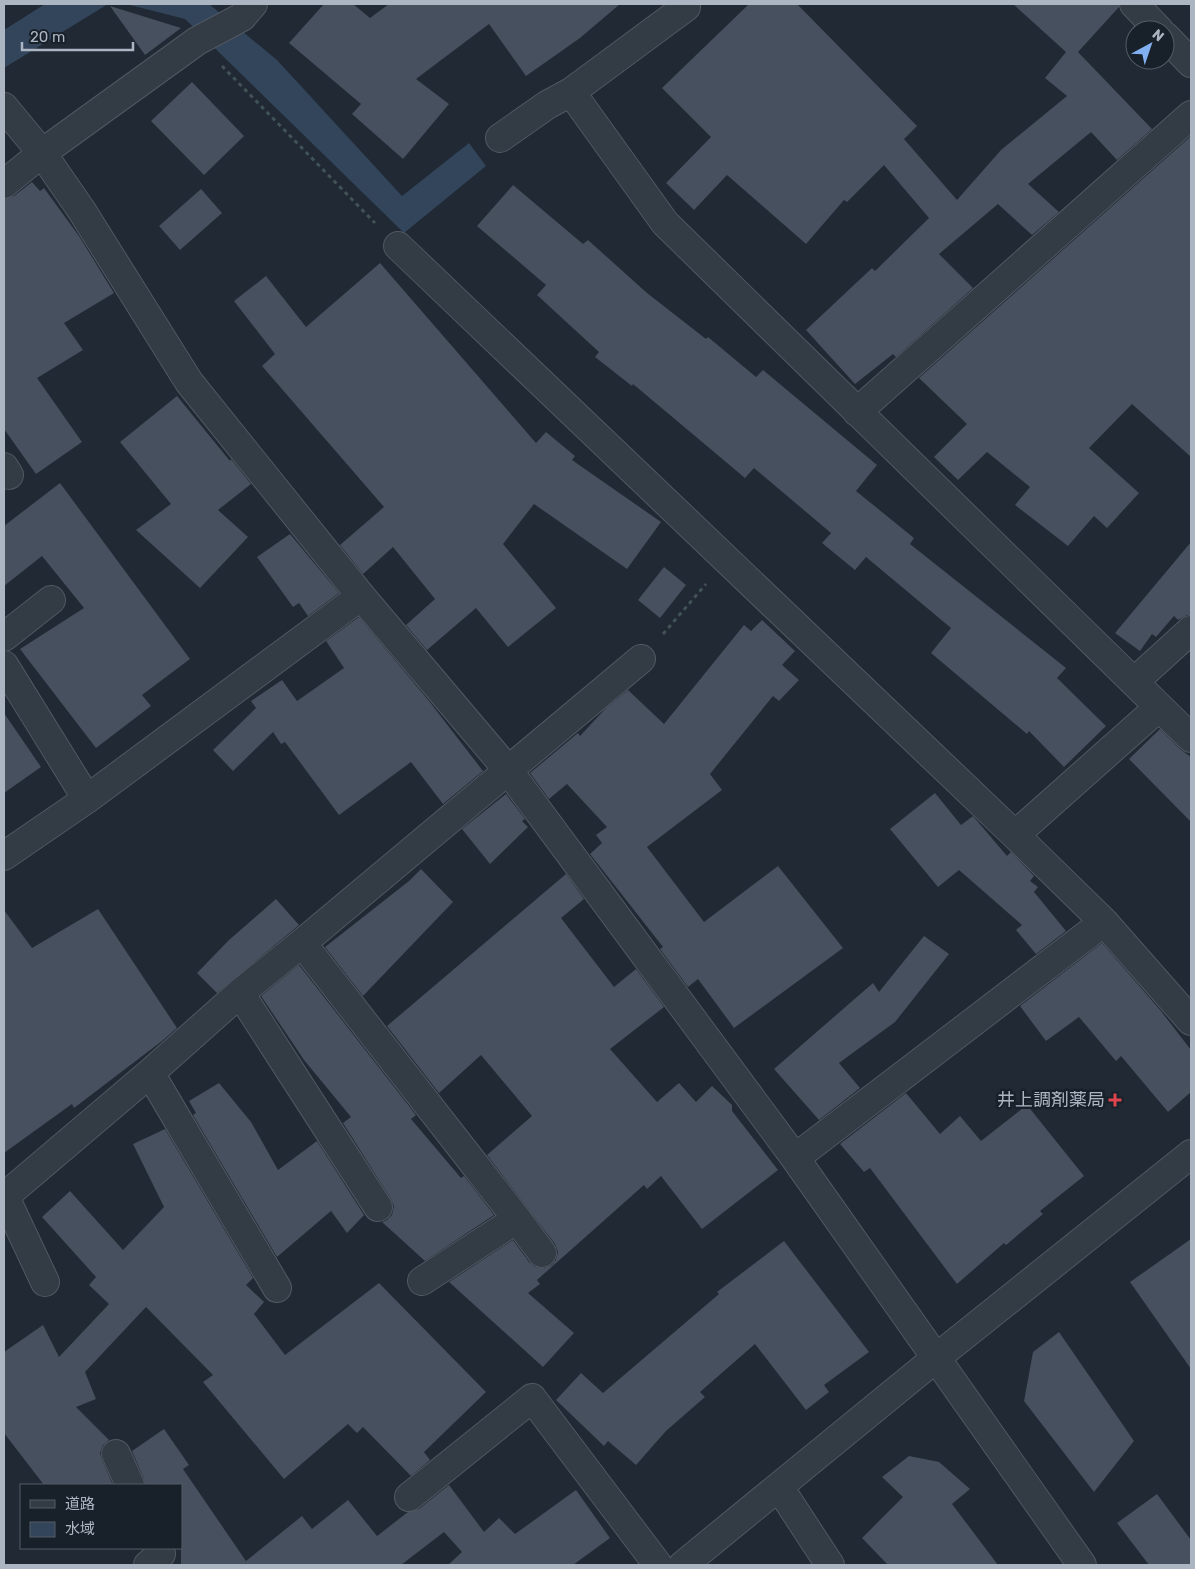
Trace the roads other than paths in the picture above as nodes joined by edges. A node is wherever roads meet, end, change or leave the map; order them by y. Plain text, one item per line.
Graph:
1 (1134, 4) edge
2 (687, 5) edge
3 (243, 12) edge
4 (1149, 20) edge
5 (1175, 46) edge
6 (1191, 63) edge
7 (571, 92) junction
8 (4, 107) edge
9 (1191, 115) edge
10 (500, 138) dead end
11 (42, 153) junction
12 (4, 184) edge
13 (398, 246) road end
14 (857, 412) junction
15 (361, 596) junction
16 (51, 600) dead end
17 (1191, 630) edge
18 (4, 638) edge
19 (641, 659) road end
20 (4, 665) edge
21 (1134, 681) junction
22 (1159, 706) junction
23 (1191, 738) edge
24 (508, 770) junction
25 (87, 799) junction
26 (1015, 834) junction
27 (4, 856) edge
28 (1104, 922) junction
29 (302, 943) junction
30 (240, 993) junction
31 (1191, 1021) edge
32 (150, 1073) junction
33 (1191, 1154) edge
34 (795, 1158) junction
35 (4, 1197) edge
36 (378, 1206) dead end
37 (517, 1219) junction
38 (542, 1254) dead end
39 (422, 1281) dead end
40 (45, 1282) dead end
41 (277, 1288) dead end
42 (936, 1358) junction
43 (116, 1454) dead end
44 (130, 1484) edge
45 (779, 1487) junction
46 (409, 1497) dead end
47 (158, 1549) edge
48 (148, 1565) edge
49 (658, 1565) edge
50 (683, 1565) edge
51 (830, 1565) edge
52 (1082, 1565) edge

1 - 4 street
2 - 7 street
3 - 11 street
5 - 6 street
7 - 10 street
7 - 14 street
8 - 11 street
9 - 14 street
11 - 12 street
11 - 15 street
13 - 26 street
14 - 21 street
15 - 24 street
15 - 25 street
16 - 18 street
17 - 21 street
19 - 24 street
20 - 25 street
21 - 22 street
22 - 23 street
22 - 26 street
24 - 29 street
24 - 34 street
25 - 27 street
26 - 28 street
28 - 31 street
28 - 34 street
29 - 30 street
29 - 37 street
30 - 32 street
30 - 36 street
32 - 35 street
32 - 41 street
33 - 42 street
34 - 42 street
35 - 40 street
37 - 38 street
37 - 39 street
42 - 45 street
42 - 52 street
43 - 44 street
45 - 50 street
45 - 51 street
46 - 49 street
47 - 48 street

